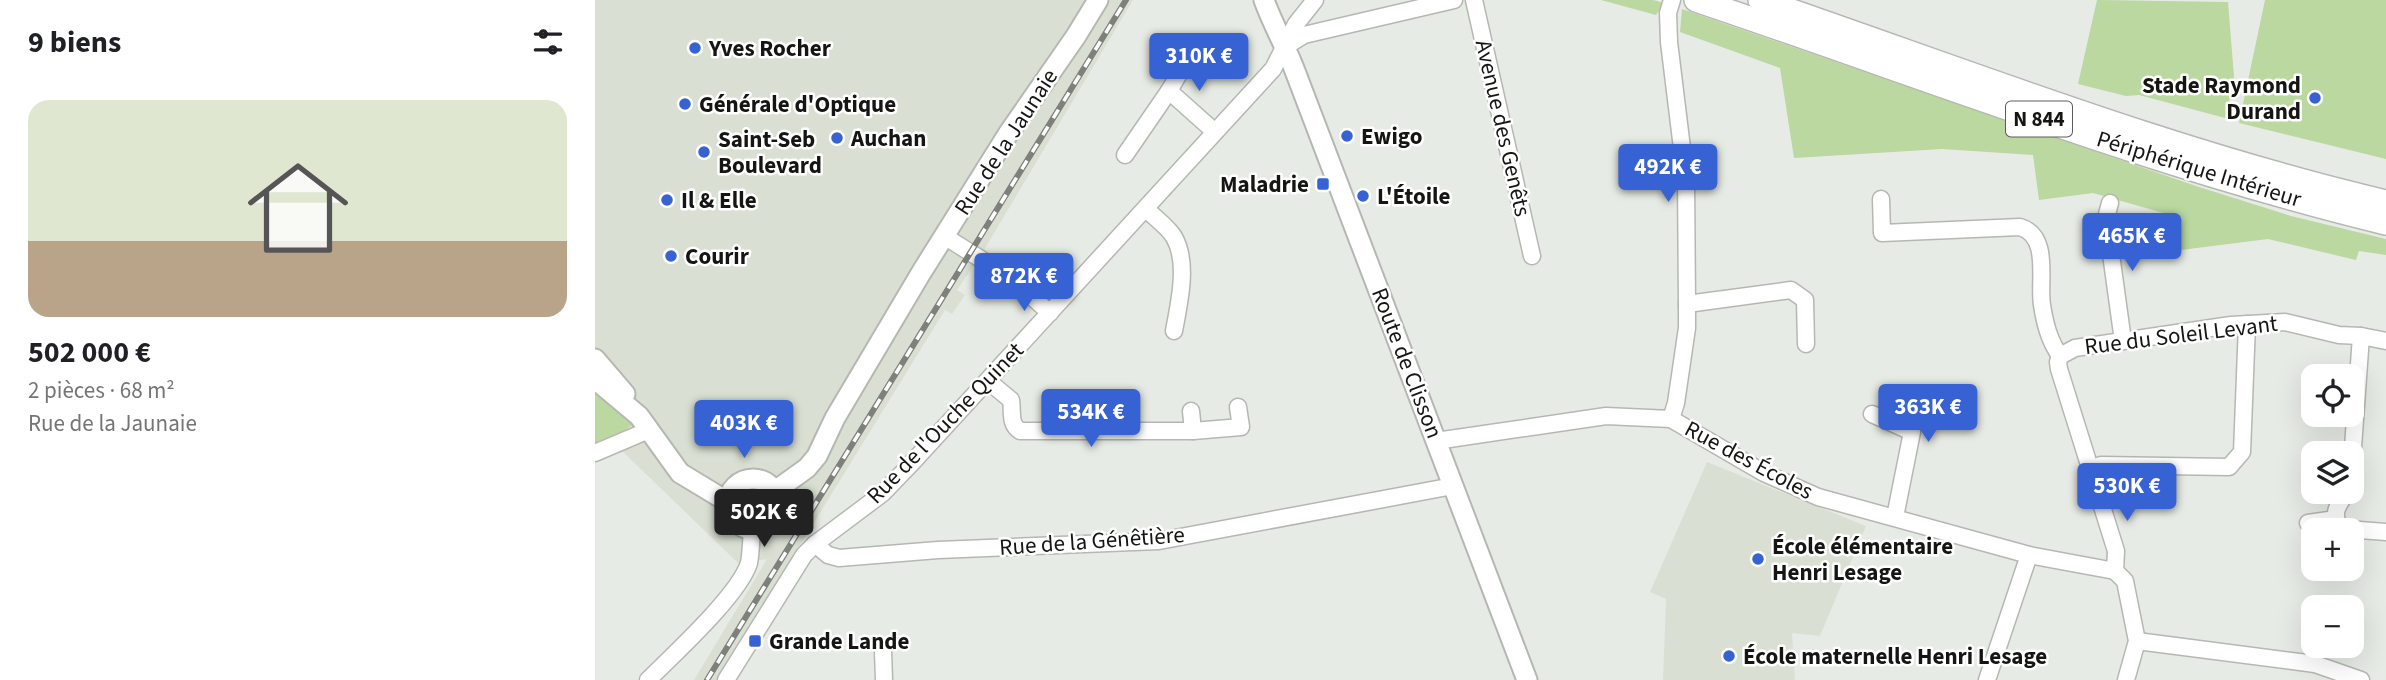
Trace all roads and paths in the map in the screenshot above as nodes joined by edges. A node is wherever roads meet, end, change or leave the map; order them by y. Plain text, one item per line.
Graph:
1 (1098, 0) edge
2 (1264, 0) edge
3 (1277, 0) edge
4 (1315, 0) edge
5 (1454, 0) edge
6 (1474, 0) edge
7 (1672, 0) edge
8 (1696, 0) edge
9 (1760, 0) edge
10 (1286, 47) junction
11 (1191, 53) dead end
12 (1169, 91) junction
13 (1215, 132) junction
14 (1125, 155) dead end
15 (1881, 198) dead end
16 (2386, 202) edge
17 (2110, 203) dead end
18 (1146, 209) junction
19 (2386, 223) edge
20 (944, 236) junction
21 (1532, 256) dead end
22 (1687, 304) junction
23 (1050, 313) junction
24 (2247, 324) junction
25 (1174, 331) dead end
26 (2361, 336) junction
27 (2123, 341) junction
28 (2386, 341) edge
29 (1806, 344) dead end
30 (2060, 356) junction
31 (595, 359) edge
32 (595, 379) edge
33 (988, 381) junction
34 (1238, 407) dead end
35 (633, 411) junction
36 (1191, 411) dead end
37 (1872, 414) dead end
38 (1671, 419) junction
39 (649, 430) junction
40 (1193, 431) junction
41 (1436, 441) junction
42 (2353, 441) edge
43 (595, 453) edge
44 (2091, 469) junction
45 (1453, 485) junction
46 (775, 491) junction
47 (728, 502) junction
48 (1895, 517) junction
49 (752, 530) junction
50 (2364, 530) edge
51 (2386, 532) edge
52 (815, 544) junction
53 (2029, 555) junction
54 (2115, 571) junction
55 (2137, 641) junction
56 (883, 651) dead end
57 (648, 680) edge
58 (726, 680) edge
59 (884, 680) edge
60 (1527, 680) edge
61 (1987, 680) edge
62 (2126, 680) edge
63 (2361, 680) edge

1 - 20 main road, Rue de la Jaunaie
2 - 10 main road, Route de Clisson
3 - 10 main road, Route de Clisson
4 - 10 street, Rue de l'Ouche Quinet
5 - 10 street
6 - 21 street, Avenue des Genêts
7 - 22 street
8 - 19 highway, Périphérique Intérieur / N 844
9 - 16 highway, N 844
10 - 13 street, Rue de l'Ouche Quinet
10 - 41 main road, Route de Clisson
11 - 12 street
12 - 13 street
12 - 14 street
13 - 18 street, Rue de l'Ouche Quinet
15 - 30 street
17 - 27 street
18 - 23 street, Rue de l'Ouche Quinet
18 - 25 street
20 - 23 street
20 - 46 main road, Rue de la Jaunaie
22 - 29 street
22 - 38 street
23 - 33 street, Rue de l'Ouche Quinet
24 - 26 street, Rue du Soleil Levant
24 - 27 street, Rue du Soleil Levant
24 - 44 street
26 - 28 street, Rue du Soleil Levant
26 - 42 street
27 - 30 street, Rue du Soleil Levant
30 - 44 street
31 - 35 main road
32 - 35 main road
33 - 40 street
33 - 52 street, Rue de l'Ouche Quinet
34 - 40 street
35 - 39 main road
36 - 40 street
37 - 48 street
38 - 41 street, Rue des Écoles
38 - 48 street, Rue des Écoles
39 - 43 street
39 - 47 main road
41 - 45 main road, Route de Clisson
44 - 54 street
45 - 52 street, Rue de la Génêtière
45 - 60 main road, Route de Clisson
46 - 47 main road
46 - 49 main road
47 - 49 main road
48 - 53 street, Rue des Écoles
49 - 57 street
50 - 51 street
52 - 58 street, Rue de l'Ouche Quinet
53 - 54 street, Rue des Écoles
53 - 61 street
54 - 55 street
55 - 62 street
55 - 63 street
56 - 59 street

